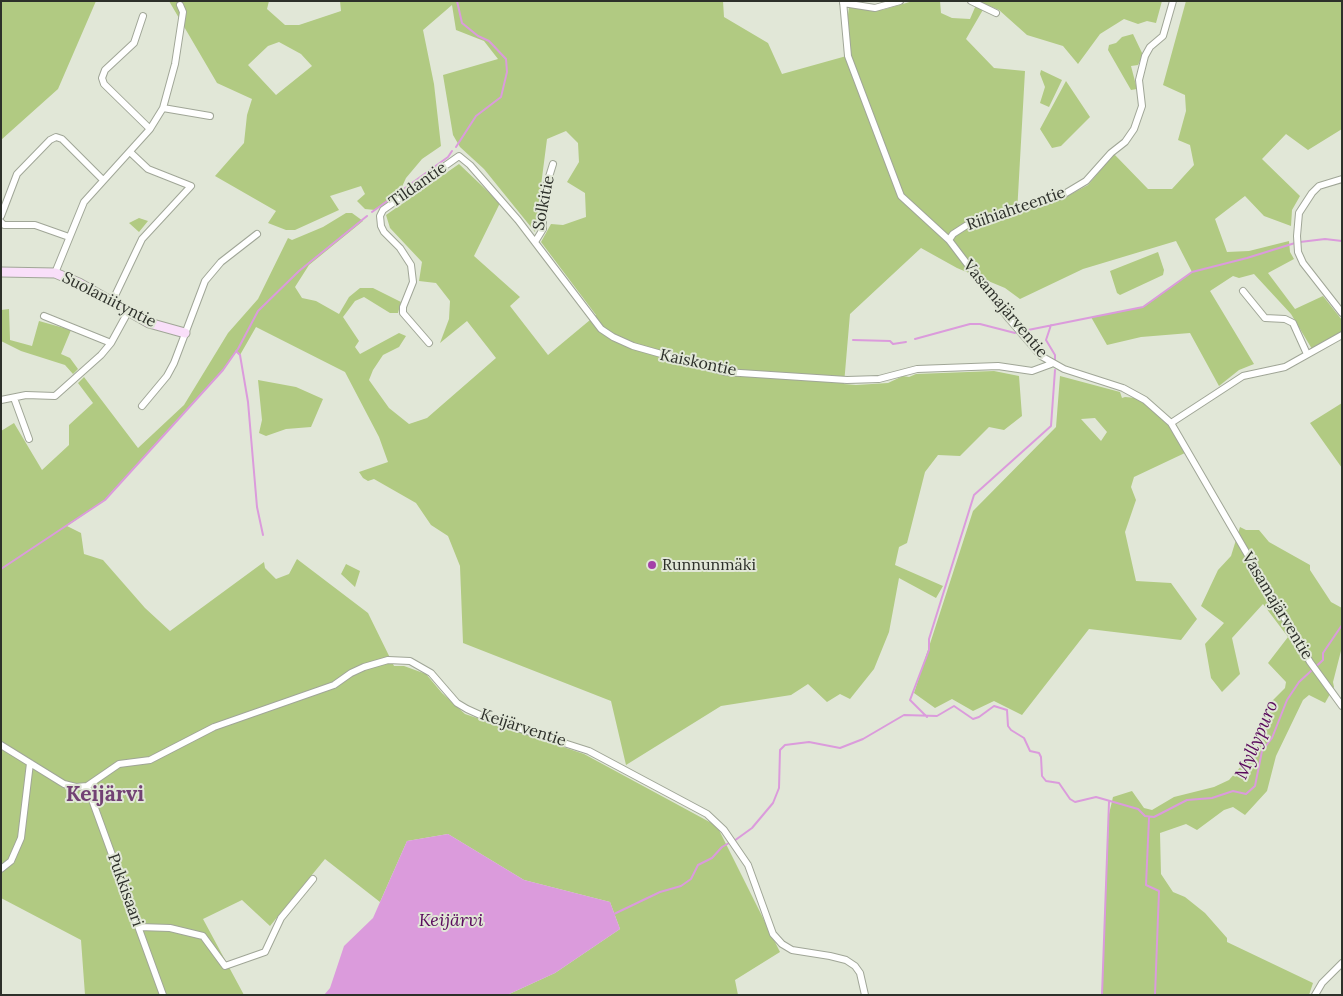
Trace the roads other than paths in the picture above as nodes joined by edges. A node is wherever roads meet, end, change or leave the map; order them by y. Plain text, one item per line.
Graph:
1 (900, 1) edge
2 (971, 1) edge
3 (1173, 1) edge
4 (843, 2) edge
5 (180, 5) dead end
6 (996, 12) dead end
7 (143, 16) dead end
8 (163, 108) junction
9 (210, 116) dead end
10 (150, 129) junction
11 (130, 152) junction
12 (459, 156) joint
13 (552, 164) dead end
14 (1342, 179) edge
15 (103, 180) junction
16 (1, 216) edge
17 (1, 222) edge
18 (257, 234) dead end
19 (69, 237) junction
20 (949, 240) junction
21 (535, 242) junction
22 (1, 272) edge
23 (55, 273) junction
24 (1243, 291) dead end
25 (112, 302) junction
26 (128, 312) junction
27 (1342, 313) edge
28 (44, 316) dead end
29 (185, 333) junction
30 (1342, 335) edge
31 (429, 342) dead end
32 (111, 343) junction
33 (1307, 354) junction
34 (1051, 364) junction
35 (14, 398) junction
36 (1, 400) edge
37 (142, 406) dead end
38 (1171, 423) junction
39 (29, 439) dead end
40 (1342, 706) edge
41 (1, 745) edge
42 (30, 763) junction
43 (87, 786) junction
44 (1, 869) edge
45 (313, 879) dead end
46 (139, 927) junction
47 (1342, 962) edge
48 (163, 995) edge
49 (865, 995) edge
50 (1314, 995) edge

1 - 4 street
2 - 6 street
3 - 20 street, Riihiahteentie
4 - 20 street, Vasamajärventie
5 - 8 street
7 - 10 street
8 - 9 street
8 - 10 street
10 - 11 street
11 - 15 street
11 - 25 street
12 - 21 street, Kaiskontie
12 - 31 street, Tildantie
13 - 21 street, Solkitie
14 - 27 street
15 - 16 street
15 - 19 street
17 - 19 street
18 - 29 street
19 - 23 street
20 - 34 street, Vasamajärventie
21 - 34 street, Kaiskontie
22 - 23 street, Suolaniityntie
23 - 25 street, Suolaniityntie
24 - 33 street
25 - 26 street, Suolaniityntie
26 - 29 street, Suolaniityntie
26 - 32 street
28 - 32 street
29 - 37 street
30 - 33 street
32 - 35 street
33 - 38 street
34 - 38 street, Vasamajärventie
35 - 36 street
35 - 39 street
38 - 40 street, Vasamajärventie
41 - 42 street
42 - 43 street
42 - 44 street
43 - 46 street, Pukkisaari
43 - 49 street, Keijärventie
45 - 46 street
46 - 48 street, Pukkisaari
47 - 50 street

